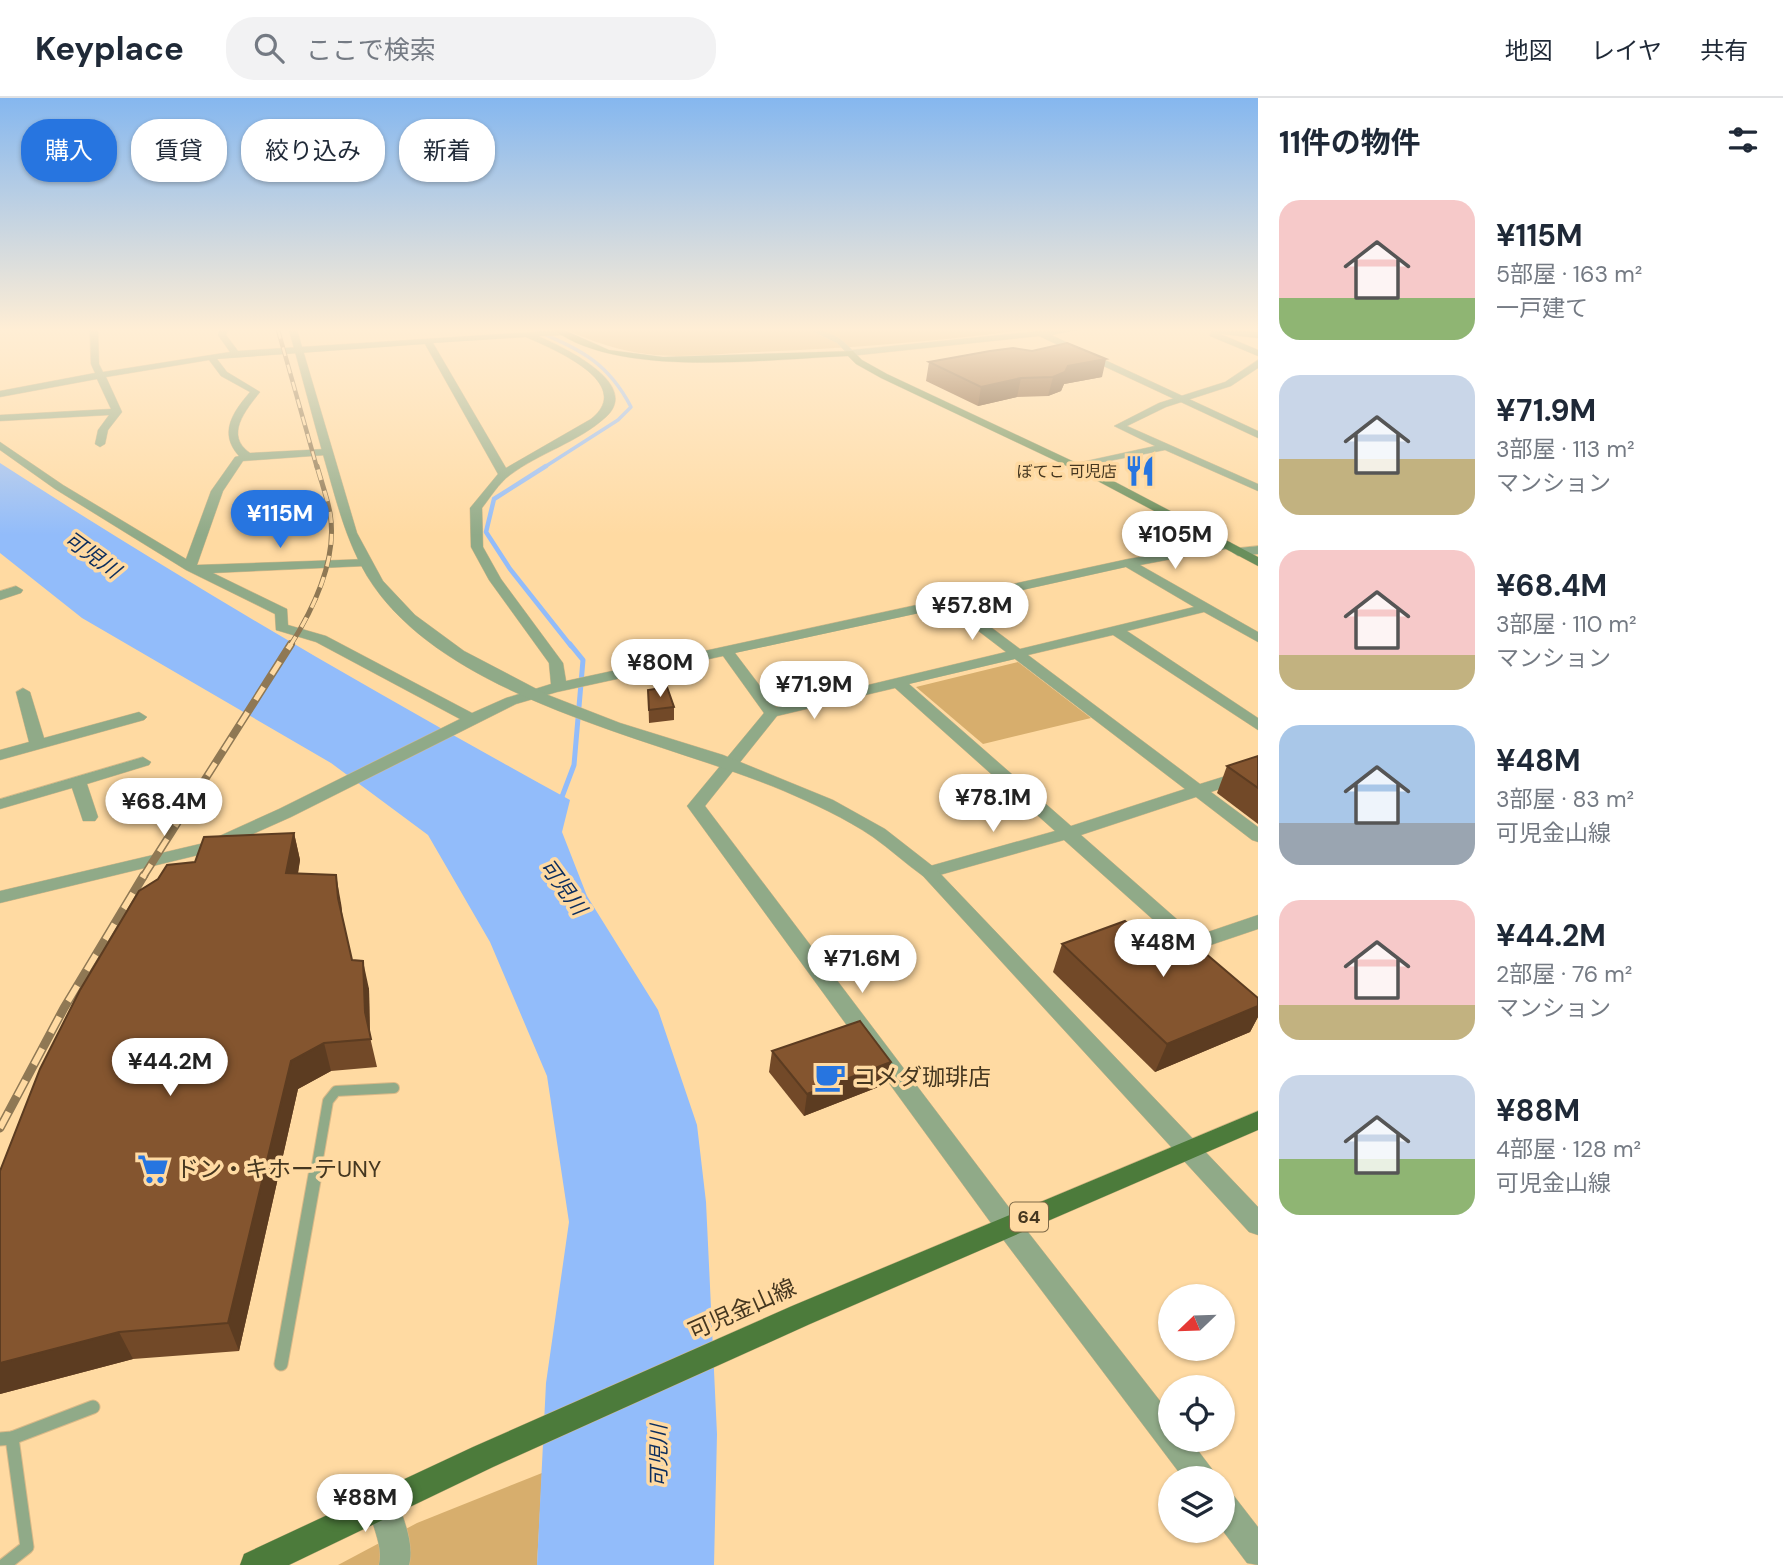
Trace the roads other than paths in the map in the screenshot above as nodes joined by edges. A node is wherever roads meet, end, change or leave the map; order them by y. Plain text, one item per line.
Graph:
1 (111, 398) edge
2 (249, 398) edge
3 (312, 398) edge
4 (461, 398) edge
5 (610, 398) edge
6 (932, 398) edge
7 (1178, 398) edge
8 (1190, 398) edge
9 (1183, 401) junction
10 (117, 412) junction
11 (0, 418) edge
12 (1258, 435) edge
13 (100, 444) dead end
14 (0, 445) edge
15 (1166, 447) junction
16 (326, 452) junction
17 (247, 456) junction
18 (1073, 465) junction
19 (504, 474) junction
20 (1258, 488) edge
21 (1226, 545) junction
22 (1258, 550) edge
23 (1238, 552) junction
24 (365, 562) junction
25 (1258, 562) edge
26 (1128, 563) junction
27 (193, 568) junction
28 (16, 590) dead end
29 (0, 596) edge
30 (948, 602) junction
31 (1206, 608) junction
32 (1116, 630) junction
33 (1258, 638) edge
34 (726, 650) junction
35 (1016, 654) junction
36 (899, 683) junction
37 (563, 685) junction
38 (23, 692) dead end
39 (534, 694) junction
40 (772, 713) junction
41 (139, 717) dead end
42 (466, 722) junction
43 (1258, 724) edge
44 (38, 745) junction
45 (0, 755) edge
46 (144, 762) dead end
47 (732, 764) junction
48 (1258, 771) edge
49 (78, 782) junction
50 (1197, 790) junction
51 (0, 804) edge
52 (89, 817) dead end
53 (1068, 833) junction
54 (1258, 836) edge
55 (929, 873) junction
56 (0, 897) edge
57 (1258, 922) edge
58 (1193, 944) junction
59 (1211, 961) edge
60 (394, 1088) dead end
61 (1258, 1120) edge
62 (1189, 1150) junction
63 (1258, 1224) edge
64 (1008, 1226) junction
65 (281, 1364) dead end
66 (93, 1407) dead end
67 (1158, 1422) edge
68 (6, 1439) edge
69 (1181, 1452) edge
70 (1192, 1466) edge
71 (383, 1504) junction
72 (1235, 1522) edge
73 (1258, 1552) edge
74 (4, 1565) edge
75 (255, 1565) edge
76 (394, 1565) edge

1 - 10 street
2 - 17 street
3 - 16 street
4 - 19 street
5 - 19 street
6 - 18 main road
7 - 9 street
8 - 9 street
9 - 12 street
9 - 15 street
10 - 11 street
10 - 13 street
14 - 27 street
15 - 18 street
15 - 20 street
16 - 17 street
16 - 24 street
17 - 27 street
18 - 21 main road
19 - 37 street
21 - 23 main road
21 - 26 street
22 - 23 street
23 - 25 main road
24 - 27 street
24 - 39 street
26 - 30 street
26 - 31 street
27 - 42 street
28 - 29 street
30 - 34 street
30 - 35 street
31 - 32 street
31 - 33 street
32 - 35 street
32 - 43 street
34 - 37 street
34 - 40 street
35 - 36 street
35 - 50 street
36 - 40 street
36 - 53 street
37 - 39 street
38 - 44 street
39 - 42 street
39 - 47 street
40 - 47 street
41 - 44 street
42 - 56 street
44 - 45 street
46 - 49 street
47 - 55 street
47 - 64 street
48 - 50 street
49 - 51 street
49 - 52 street
50 - 53 street
50 - 54 street
53 - 55 street
53 - 58 street
55 - 62 street
57 - 58 street
58 - 59 street
60 - 65 lane
61 - 62 main road, 可児金山線 / 64
62 - 63 street
62 - 64 main road, 可児金山線 / 64
64 - 67 street
64 - 71 main road, 可児金山線 / 64
66 - 68 lane
68 - 74 lane
69 - 70 street
71 - 75 main road, 可児金山線 / 64
71 - 76 street
72 - 73 street

